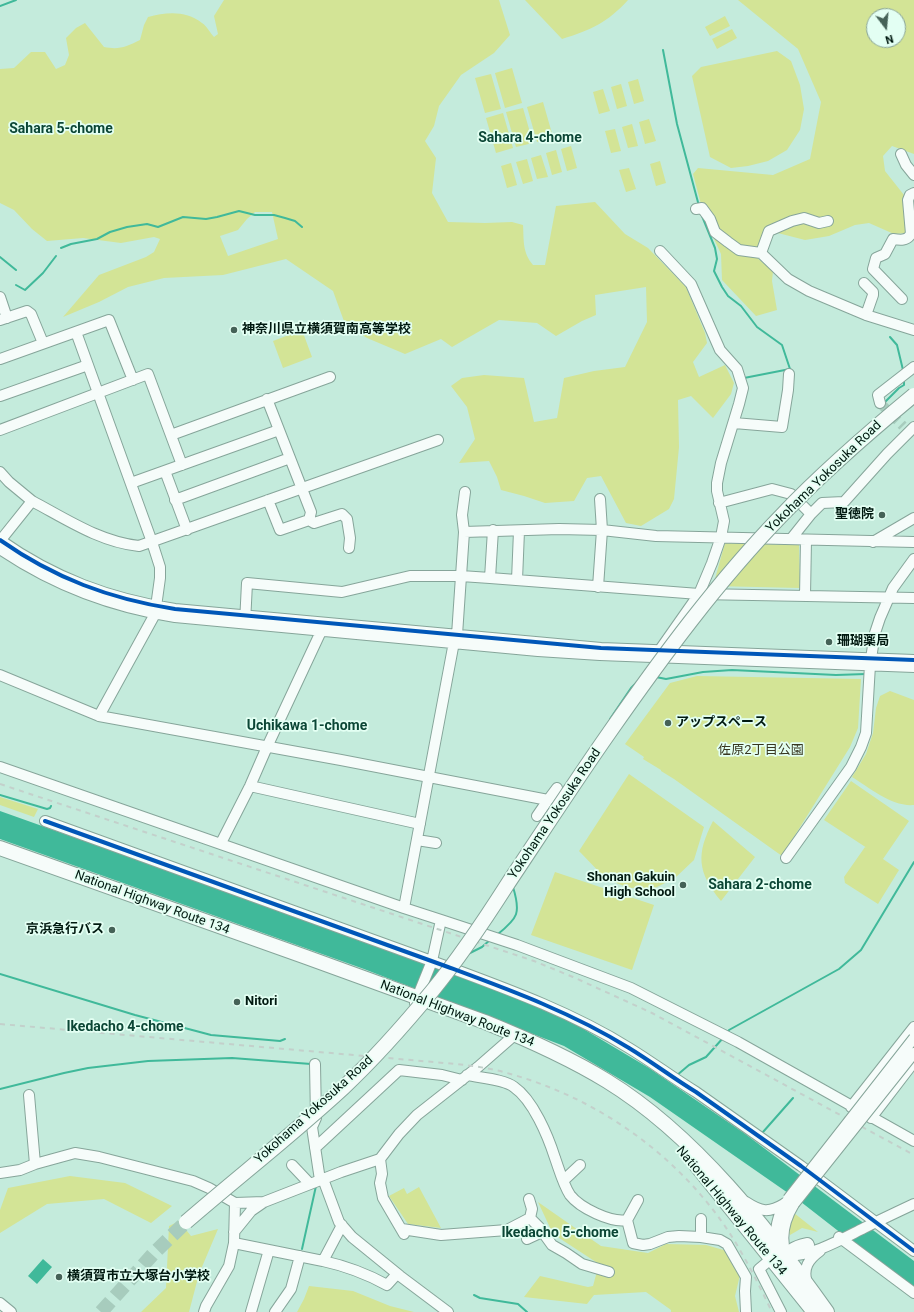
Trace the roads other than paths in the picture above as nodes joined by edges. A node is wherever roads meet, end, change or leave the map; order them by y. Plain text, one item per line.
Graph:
1 (901, 154) dead end
2 (914, 175) edge
3 (914, 193) edge
4 (696, 209) dead end
5 (828, 221) dead end
6 (660, 250) dead end
7 (760, 253) junction
8 (864, 283) dead end
9 (0, 296) edge
10 (902, 298) dead end
11 (866, 315) junction
12 (4, 319) edge
13 (914, 330) edge
14 (76, 332) junction
15 (43, 344) junction
16 (0, 359) edge
17 (88, 365) junction
18 (914, 367) edge
19 (789, 374) dead end
20 (330, 377) dead end
21 (133, 380) junction
22 (98, 393) junction
23 (914, 395) edge
24 (0, 396) edge
25 (267, 399) junction
26 (914, 400) edge
27 (880, 402) dead end
28 (734, 423) junction
29 (909, 428) edge
30 (0, 430) edge
31 (279, 430) junction
32 (171, 435) junction
33 (438, 440) dead end
34 (290, 458) junction
35 (182, 465) junction
36 (165, 471) junction
37 (0, 472) edge
38 (131, 483) junction
39 (302, 488) junction
40 (465, 492) dead end
41 (600, 499) dead end
42 (176, 500) junction
43 (268, 500) junction
44 (32, 501) junction
45 (719, 503) junction
46 (811, 514) junction
47 (914, 518) edge
48 (309, 520) junction
49 (187, 530) junction
50 (493, 530) junction
51 (602, 530) junction
52 (520, 531) junction
53 (464, 532) junction
54 (721, 538) junction
55 (791, 539) junction
56 (0, 540) edge
57 (806, 540) junction
58 (152, 542) junction
59 (873, 542) junction
60 (914, 542) edge
61 (349, 548) dead end
62 (0, 549) edge
63 (914, 559) edge
64 (461, 576) junction
65 (490, 578) junction
66 (517, 580) junction
67 (598, 587) junction
68 (699, 594) junction
69 (805, 596) junction
70 (887, 598) junction
71 (914, 598) edge
72 (156, 610) junction
73 (245, 620) junction
74 (323, 627) junction
75 (455, 639) junction
76 (659, 654) junction
77 (914, 660) edge
78 (871, 662) junction
79 (914, 667) edge
80 (0, 674) edge
81 (99, 716) junction
82 (266, 747) junction
83 (0, 767) edge
84 (429, 777) junction
85 (250, 786) junction
86 (557, 788) dead end
87 (548, 800) junction
88 (537, 816) dead end
89 (45, 821) dead end
90 (420, 824) junction
91 (417, 840) junction
92 (221, 843) junction
93 (436, 843) dead end
94 (0, 848) edge
95 (0, 856) edge
96 (786, 858) dead end
97 (404, 908) junction
98 (441, 920) junction
99 (431, 963) junction
100 (417, 998) junction
101 (914, 1027) edge
102 (512, 1036) junction
103 (914, 1038) edge
104 (914, 1053) edge
105 (914, 1062) edge
106 (315, 1064) dead end
107 (464, 1078) junction
108 (29, 1095) dead end
109 (860, 1095) junction
110 (851, 1107) junction
111 (880, 1107) junction
112 (871, 1118) junction
113 (914, 1142) edge
114 (315, 1148) junction
115 (380, 1159) junction
116 (35, 1164) junction
117 (580, 1164) dead end
118 (292, 1165) dead end
119 (0, 1173) edge
120 (321, 1179) junction
121 (564, 1180) junction
122 (310, 1184) junction
123 (728, 1186) junction
124 (529, 1199) dead end
125 (914, 1199) edge
126 (638, 1200) dead end
127 (264, 1202) junction
128 (235, 1203) junction
129 (789, 1203) junction
130 (914, 1204) edge
131 (530, 1218) junction
132 (701, 1219) dead end
133 (627, 1220) junction
134 (872, 1221) junction
135 (342, 1225) junction
136 (234, 1232) junction
137 (542, 1232) junction
138 (701, 1237) junction
139 (841, 1238) junction
140 (527, 1239) dead end
141 (234, 1244) junction
142 (807, 1245) joint
143 (777, 1248) junction
144 (269, 1250) junction
145 (914, 1251) edge
146 (300, 1256) junction
147 (323, 1261) junction
148 (609, 1272) dead end
149 (397, 1274) junction
150 (808, 1285) junction
151 (914, 1293) edge
152 (0, 1303) edge
153 (11, 1312) edge
154 (204, 1312) edge
155 (250, 1312) edge
156 (275, 1312) edge
157 (448, 1312) edge
158 (746, 1312) edge
159 (781, 1312) edge
160 (815, 1312) edge
161 (827, 1312) edge

1 - 2 street
3 - 10 street
4 - 7 street
5 - 7 street
6 - 28 street
7 - 11 street
8 - 11 street
9 - 12 street
11 - 13 street
12 - 15 street
14 - 15 street
14 - 17 street
14 - 21 street
15 - 16 street
17 - 22 street
17 - 24 street
18 - 27 street
19 - 28 street
20 - 25 street
21 - 22 street
21 - 32 street
22 - 30 street
22 - 38 street
23 - 26 highway, Yokohama Yokosuka Road, bridge
25 - 31 street
25 - 32 street
28 - 45 street
29 - 46 street
31 - 34 street
31 - 35 street
32 - 35 street
33 - 39 street
34 - 39 street
34 - 42 street
35 - 36 street
36 - 38 street
36 - 42 street
37 - 44 street
38 - 58 street
39 - 43 street
39 - 48 street
40 - 53 street
41 - 51 street
42 - 49 street
43 - 48 street
43 - 49 street
44 - 56 street
44 - 58 street
45 - 46 street
45 - 54 street
46 - 55 street
47 - 59 street
48 - 61 street
49 - 58 street
50 - 52 street
50 - 53 street
50 - 65 street
51 - 52 street
51 - 54 street
51 - 67 street
52 - 66 street
53 - 64 street
54 - 55 street
54 - 68 street
55 - 57 street
56 - 72 street
57 - 59 street
57 - 69 street
58 - 72 street
59 - 60 street
62 - 72 street
63 - 70 street
64 - 65 street
64 - 73 street
64 - 75 street
65 - 66 street
66 - 67 street
67 - 68 street
68 - 69 street
68 - 76 street
69 - 70 street
70 - 71 street
70 - 78 street
72 - 73 street
72 - 81 street
73 - 74 street
74 - 75 street
74 - 82 street
75 - 76 street
75 - 84 street
76 - 78 street
77 - 78 street
78 - 79 street
78 - 96 street
80 - 81 street
81 - 82 street
82 - 84 street
82 - 85 street
83 - 92 street
84 - 87 street
84 - 90 street
85 - 90 street
85 - 92 street
86 - 87 street
87 - 88 street
89 - 99 street
90 - 91 street
91 - 93 street
91 - 97 street
92 - 97 street
94 - 100 highway, National Highway Route 134
95 - 100 highway, National Highway Route 134
97 - 98 street
98 - 99 street
98 - 110 street
99 - 100 street
99 - 134 street
100 - 102 highway, National Highway Route 134
101 - 109 street
102 - 107 street
102 - 123 highway, National Highway Route 134
102 - 143 highway, National Highway Route 134
103 - 129 street, bridge
104 - 129 street, bridge
105 - 111 street
106 - 114 street
107 - 114 street
107 - 115 street
107 - 121 street
108 - 116 street
109 - 110 street
109 - 111 street
110 - 112 street
111 - 112 street
112 - 113 street
114 - 120 street
115 - 120 street
115 - 131 street
116 - 119 street
116 - 128 street
117 - 121 street
118 - 122 street
120 - 122 street
120 - 135 street
121 - 133 street
122 - 127 street
123 - 129 street
123 - 143 highway, National Highway Route 134
124 - 131 street
125 - 134 street
126 - 133 street
127 - 128 street
127 - 136 street
128 - 136 street
129 - 143 street
130 - 134 street
131 - 137 street
132 - 138 street
133 - 138 street
134 - 139 street
134 - 145 street
135 - 147 street
135 - 149 street
136 - 141 street
137 - 140 street
137 - 148 street
138 - 158 street
139 - 142 street
139 - 143 street
139 - 150 street
139 - 151 street
141 - 144 street
141 - 154 street
142 - 143 highway
143 - 150 highway, National Highway Route 134
143 - 159 street
143 - 160 highway
144 - 146 street
144 - 155 street
146 - 147 street
146 - 156 street
147 - 149 street
149 - 157 street
150 - 161 highway, National Highway Route 134
152 - 153 street

